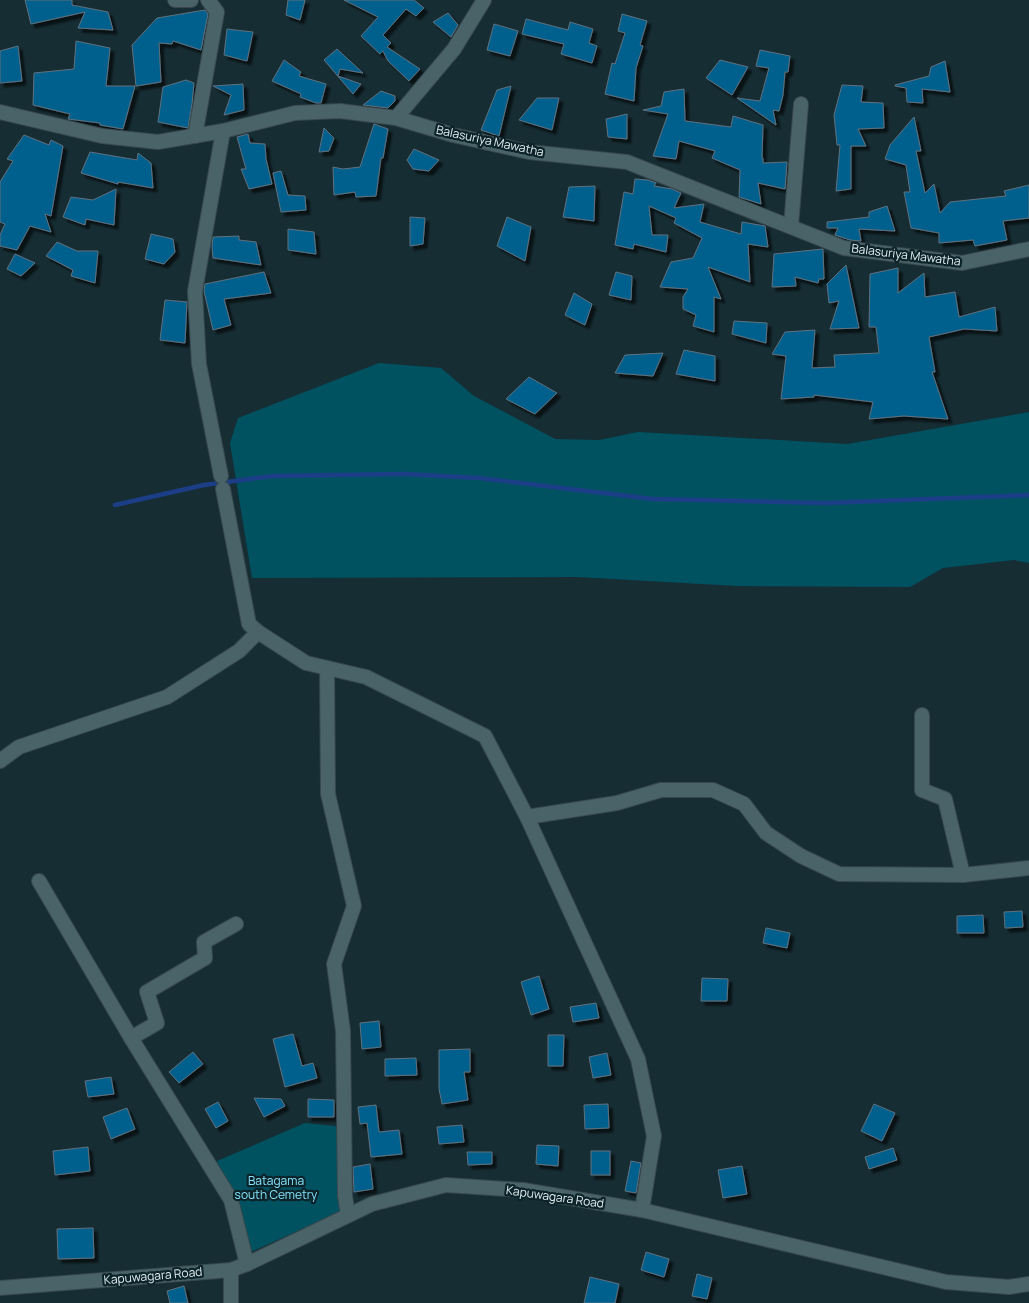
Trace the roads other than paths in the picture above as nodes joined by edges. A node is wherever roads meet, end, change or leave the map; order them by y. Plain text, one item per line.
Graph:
1 (175, 0) edge
2 (191, 0) edge
3 (208, 0) edge
4 (484, 0) edge
5 (801, 104) dead end
6 (0, 112) edge
7 (396, 118) junction
8 (223, 131) junction
9 (195, 136) junction
10 (791, 226) junction
11 (1029, 249) edge
12 (258, 632) junction
13 (327, 668) junction
14 (922, 715) dead end
15 (0, 761) edge
16 (527, 817) junction
17 (1029, 868) edge
18 (963, 875) junction
19 (39, 881) dead end
20 (236, 924) dead end
21 (131, 1038) junction
22 (642, 1210) junction
23 (348, 1215) junction
24 (247, 1264) junction
25 (231, 1270) junction
26 (1029, 1284) edge
27 (0, 1288) edge
28 (231, 1303) edge

1 - 2 street
3 - 9 street
4 - 7 street
5 - 10 street
6 - 9 street, Balasuriya Mawatha
7 - 8 street, Balasuriya Mawatha
7 - 10 street, Balasuriya Mawatha
8 - 9 street, Balasuriya Mawatha
8 - 12 street
10 - 11 street, Balasuriya Mawatha
12 - 13 street
12 - 15 street
13 - 16 street
13 - 23 street
14 - 18 street
16 - 18 street
16 - 22 street
17 - 18 street
19 - 21 street
20 - 21 street
21 - 24 street
22 - 23 street, Kapuwagara Road
22 - 26 street, Kapuwagara Road
23 - 24 street, Kapuwagara Road
24 - 25 street, Kapuwagara Road
25 - 27 street, Kapuwagara Road
25 - 28 street

